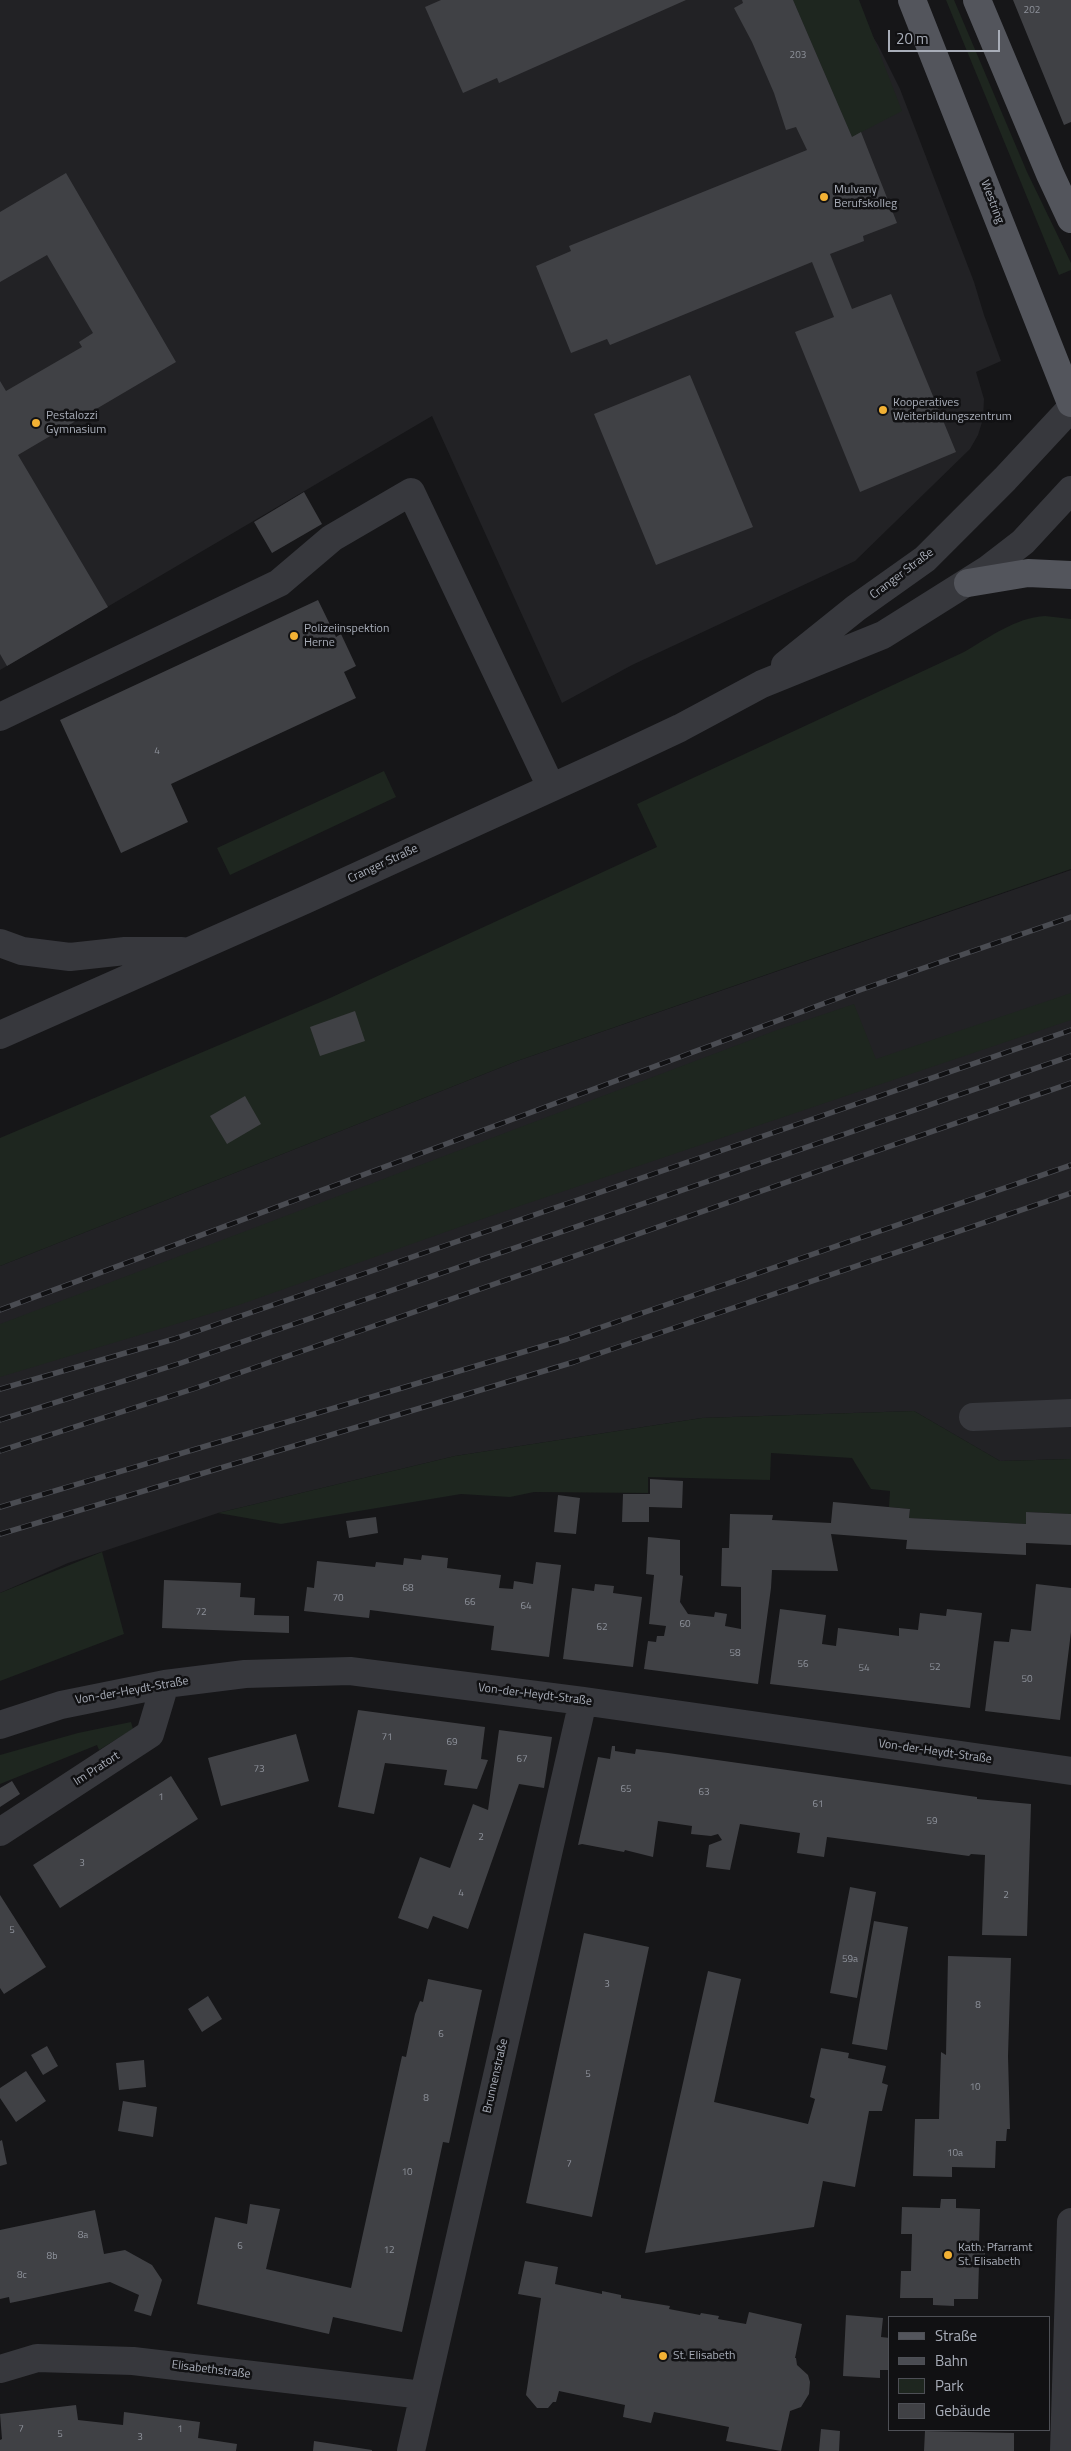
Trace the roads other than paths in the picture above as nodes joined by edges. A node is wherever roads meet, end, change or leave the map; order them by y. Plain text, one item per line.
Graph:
1 (912, 0) edge
2 (977, 0) edge
3 (1060, 174) edge
4 (1071, 219) edge
5 (1071, 403) edge
6 (1071, 408) edge
7 (1071, 490) edge
8 (1071, 575) edge
9 (968, 582) junction
10 (762, 684) junction
11 (0, 717) edge
12 (551, 788) junction
13 (0, 943) edge
14 (192, 951) junction
15 (0, 1036) edge
16 (1071, 1413) edge
17 (973, 1417) dead end
18 (165, 1684) junction
19 (583, 1701) junction
20 (0, 1725) edge
21 (1071, 1771) edge
22 (0, 1832) edge
23 (1071, 2222) edge
24 (0, 2369) edge
25 (422, 2395) junction
26 (411, 2451) edge
27 (1064, 2451) edge

1 - 5 main road, Westring
2 - 3 main road
3 - 4 main road
6 - 10 street, Cranger Straße
7 - 9 street, Cranger Straße
8 - 9 main road
9 - 10 street, Cranger Straße
10 - 12 street, Cranger Straße
11 - 12 street
12 - 14 street, Cranger Straße
13 - 14 street
14 - 15 street, Cranger Straße
16 - 17 street
18 - 19 street, Von-der-Heydt-Straße
18 - 20 street, Von-der-Heydt-Straße
18 - 22 street, Im Pratort
19 - 21 street, Von-der-Heydt-Straße
19 - 25 street, Brunnenstraße
23 - 27 street
24 - 25 street, Elisabethstraße
25 - 26 street, Brunnenstraße

